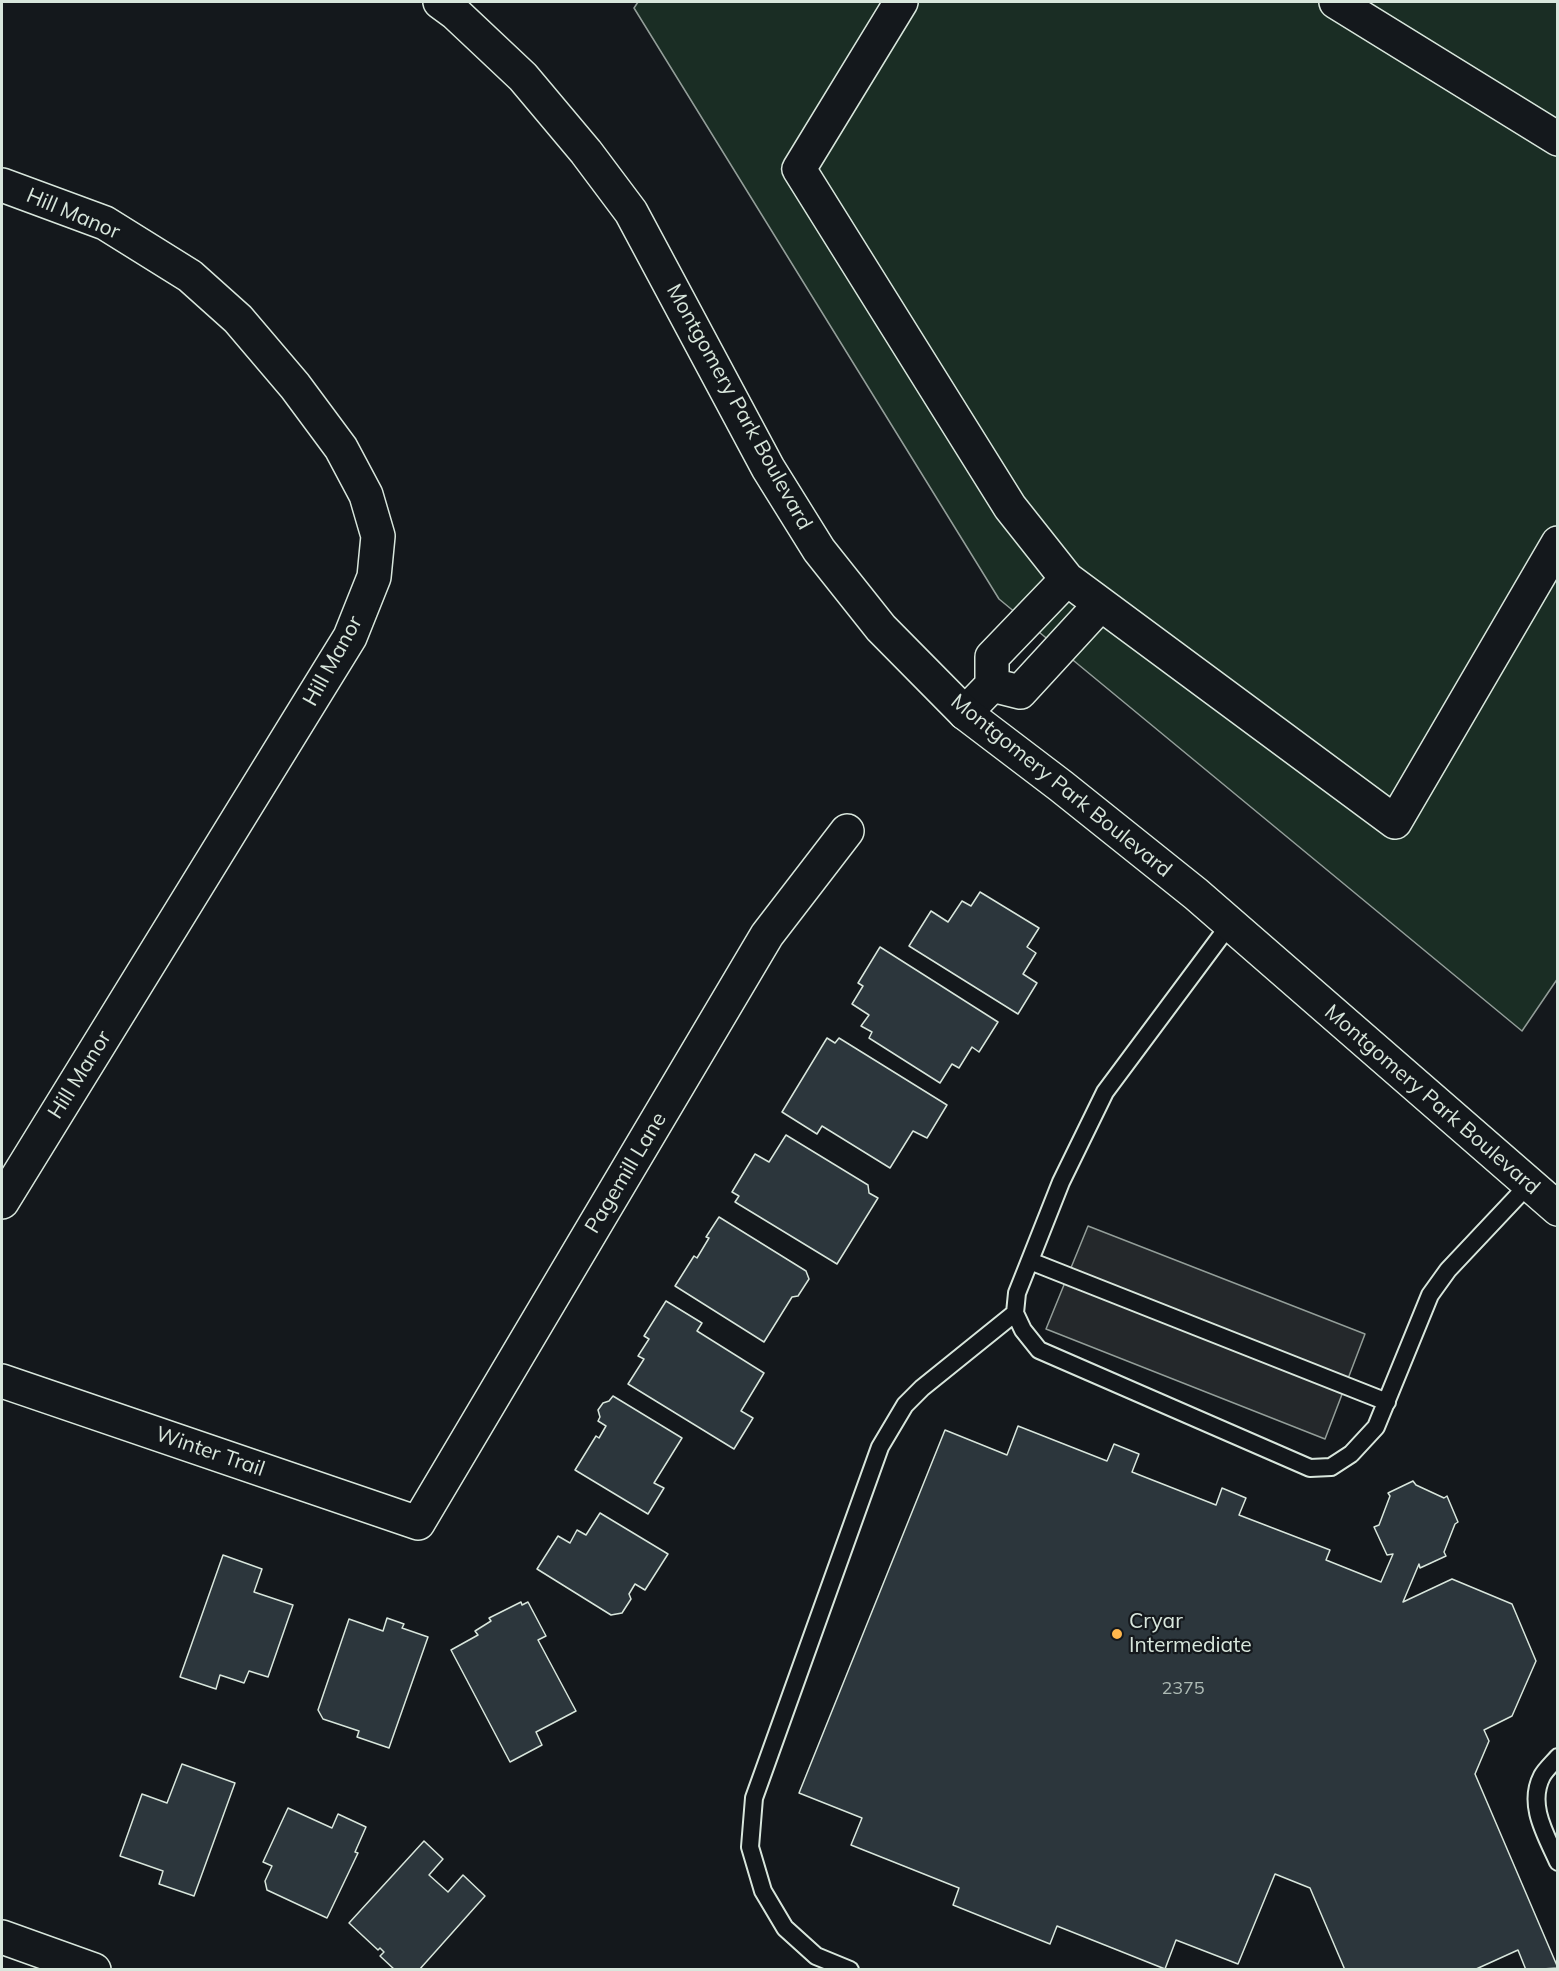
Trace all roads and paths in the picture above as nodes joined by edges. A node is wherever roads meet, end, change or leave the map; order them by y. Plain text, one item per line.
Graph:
1 (440, 2) edge
2 (901, 2) edge
3 (1336, 2) edge
4 (1557, 140) edge
5 (2, 185) edge
6 (1557, 543) edge
7 (1067, 579) junction
8 (1100, 605) junction
9 (992, 685) junction
10 (965, 713) junction
11 (847, 831) dead end
12 (1230, 924) junction
13 (1528, 1184) junction
14 (2, 1202) edge
15 (1557, 1209) edge
16 (1030, 1261) junction
17 (1015, 1313) junction
18 (2, 1381) edge
19 (1387, 1402) junction
20 (418, 1523) joint
21 (1557, 1757) edge
22 (1557, 1862) edge
23 (2, 1937) edge
24 (94, 1970) edge
25 (850, 1970) edge

1 - 10 street, Montgomery Park Boulevard
2 - 7 street
3 - 4 street
5 - 14 street, Hill Manor
6 - 8 street
7 - 8 street
7 - 9 street
8 - 9 street
9 - 10 street
10 - 12 street, Montgomery Park Boulevard
11 - 20 street, Pagemill Lane
12 - 13 street, Montgomery Park Boulevard
12 - 16 lane
13 - 15 street, Montgomery Park Boulevard
13 - 19 lane
16 - 17 lane
16 - 19 lane
17 - 19 lane
17 - 25 lane
18 - 20 street, Winter Trail
21 - 22 lane
23 - 24 street

